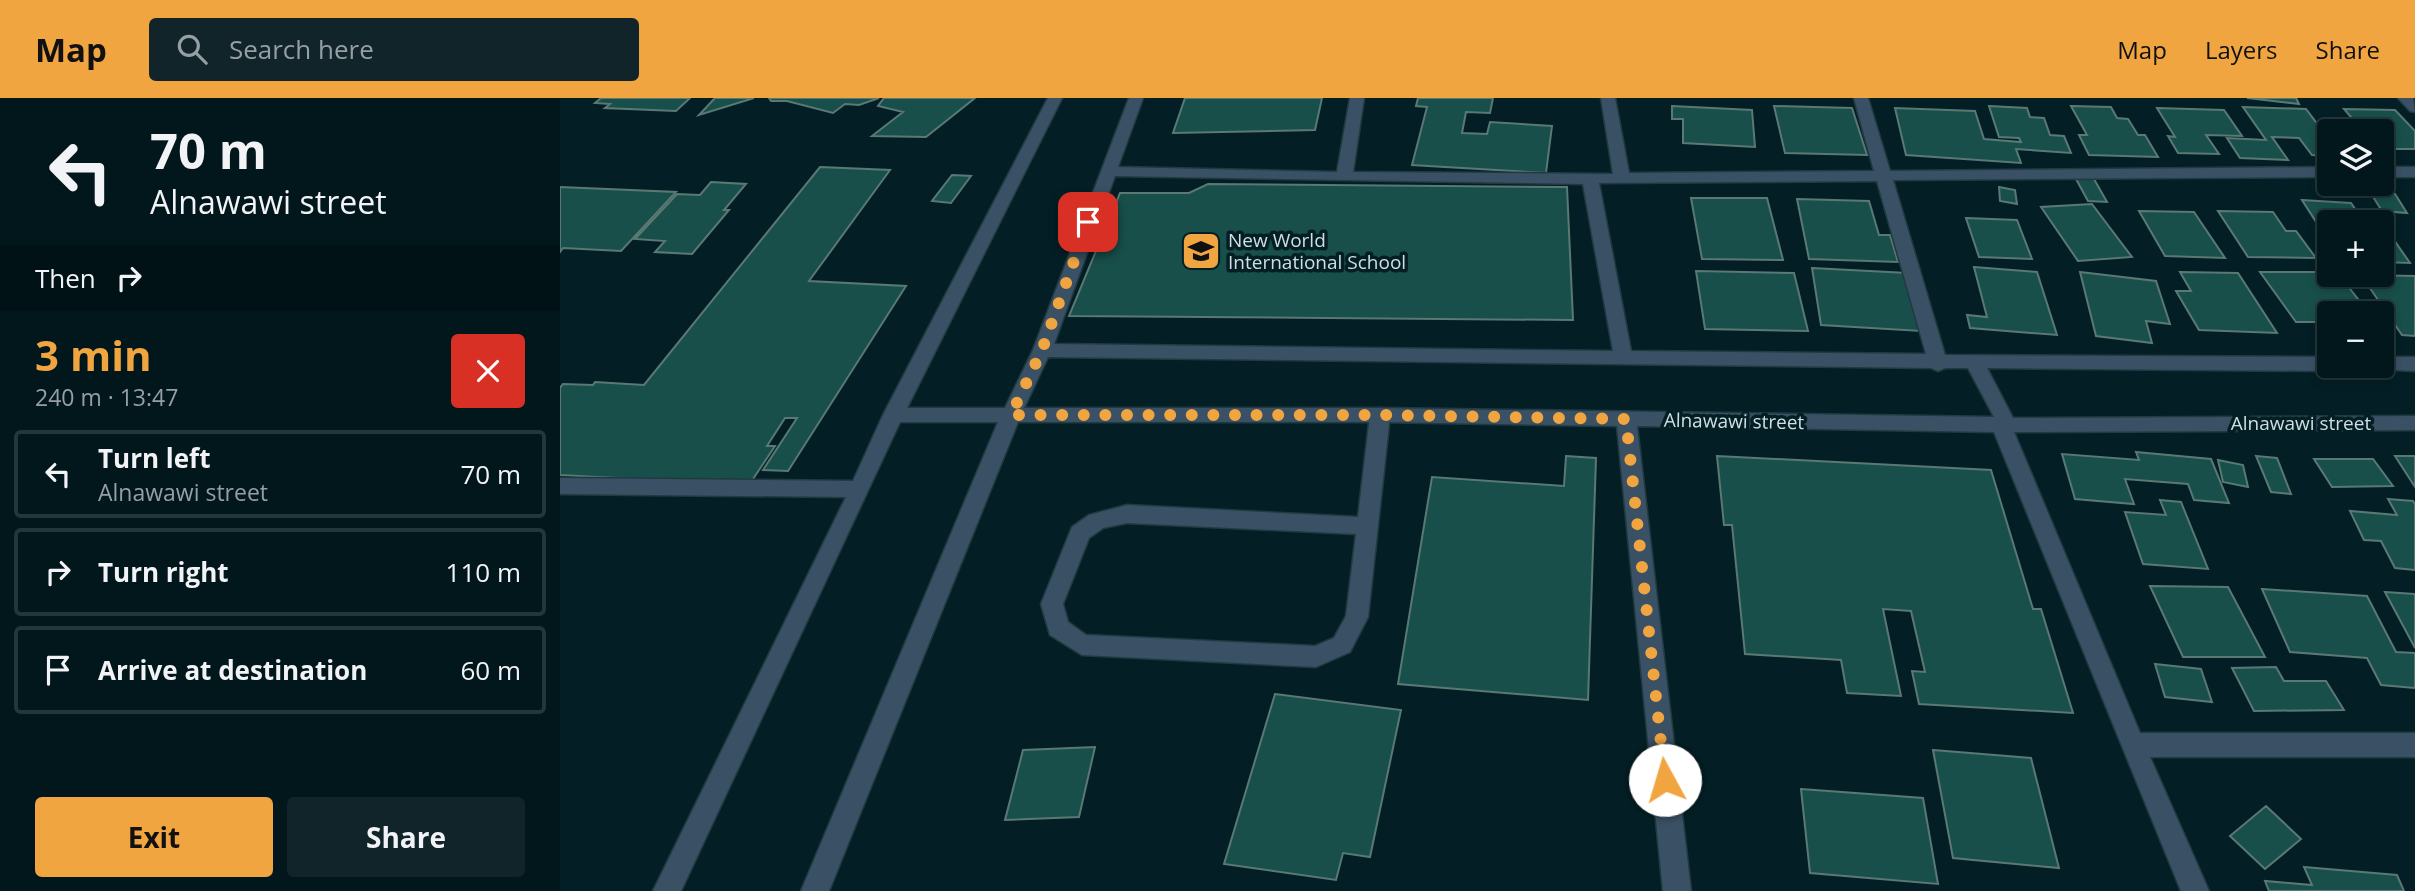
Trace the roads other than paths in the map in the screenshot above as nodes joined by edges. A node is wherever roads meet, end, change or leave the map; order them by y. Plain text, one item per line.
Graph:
1 (1055, 98) edge
2 (1136, 98) edge
3 (1357, 98) edge
4 (1608, 98) edge
5 (1861, 98) edge
6 (2405, 98) edge
7 (2415, 108) edge
8 (1107, 171) junction
9 (2317, 172) edge
10 (2394, 172) edge
11 (2415, 172) edge
12 (1884, 174) junction
13 (1344, 177) junction
14 (1622, 178) junction
15 (1590, 179) junction
16 (1042, 350) junction
17 (1623, 356) junction
18 (1938, 364) junction
19 (1975, 364) junction
20 (2317, 364) edge
21 (2394, 364) edge
22 (2415, 364) edge
23 (893, 415) junction
24 (1011, 415) junction
25 (1380, 415) junction
26 (1626, 419) junction
27 (2415, 423) edge
28 (2004, 425) junction
29 (560, 486) edge
30 (860, 489) junction
31 (1367, 526) junction
32 (2132, 745) junction
33 (2415, 745) edge
34 (667, 891) edge
35 (815, 891) edge
36 (1677, 891) edge
37 (2195, 891) edge

1 - 23 street
2 - 8 street
3 - 13 street
4 - 14 street
5 - 12 street
6 - 7 street
8 - 13 street
8 - 16 street
9 - 12 street
10 - 11 street
12 - 14 street
12 - 18 street
13 - 15 street
14 - 15 street
15 - 17 street
16 - 17 street
16 - 24 street
17 - 18 street
18 - 19 street
19 - 20 street
19 - 28 street
21 - 22 street
23 - 24 street, Alnawawi street
23 - 30 street
24 - 25 street, Alnawawi street
24 - 35 street
25 - 26 street, Alnawawi street
25 - 31 street
26 - 28 street, Alnawawi street
26 - 36 street
27 - 28 street, Alnawawi street
28 - 32 street
29 - 30 street
30 - 34 street
31 - 31 street
32 - 33 street
32 - 37 street

